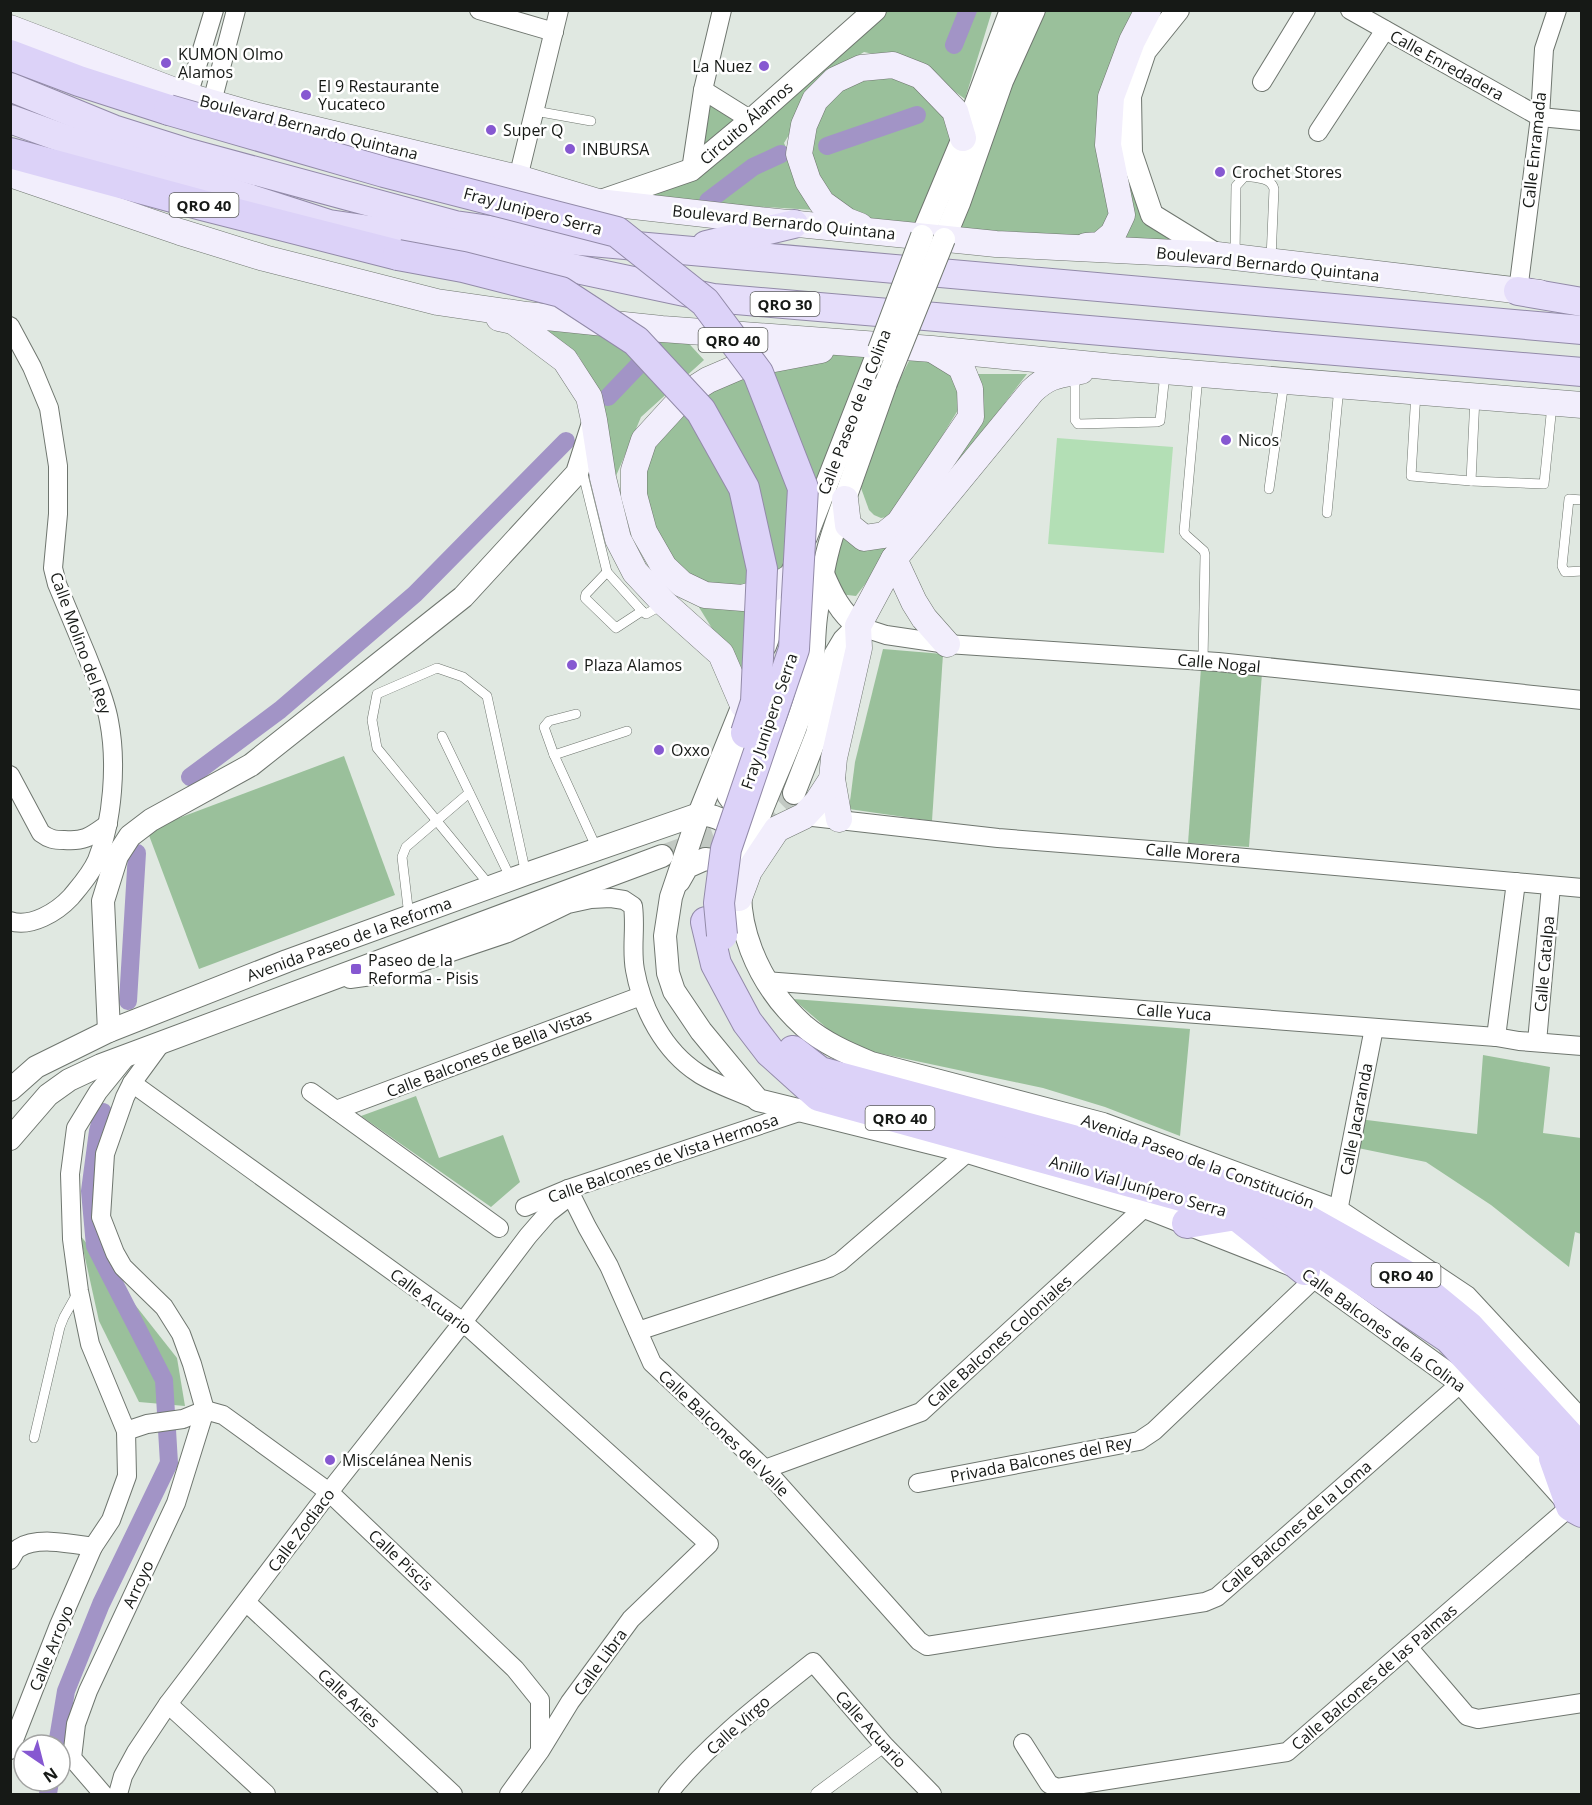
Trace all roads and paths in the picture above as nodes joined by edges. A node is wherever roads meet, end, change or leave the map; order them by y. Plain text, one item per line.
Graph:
1 (214, 10) edge
2 (236, 10) edge
3 (479, 10) edge
4 (559, 10) edge
5 (722, 10) edge
6 (875, 10) edge
7 (1011, 10) edge
8 (1034, 10) edge
9 (1148, 10) edge
10 (1178, 10) edge
11 (1306, 10) edge
12 (1350, 10) edge
13 (1557, 10) edge
14 (10, 28) edge
15 (1385, 30) junction
16 (554, 32) junction
17 (10, 43) edge
18 (10, 55) edge
19 (79, 81) junction
20 (1262, 82) dead end
21 (10, 87) edge
22 (704, 90) junction
23 (190, 103) junction
24 (535, 111) junction
25 (1540, 117) junction
26 (10, 119) edge
27 (751, 120) junction
28 (591, 121) dead end
29 (1581, 121) edge
30 (1318, 132) dead end
31 (963, 138) junction
32 (10, 153) edge
33 (691, 170) junction
34 (10, 174) edge
35 (518, 178) junction
36 (598, 202) junction
37 (794, 224) junction
38 (936, 230) junction
39 (874, 231) junction
40 (1077, 247) junction
41 (684, 251) junction
42 (1226, 256) junction
43 (1271, 262) junction
44 (1518, 291) junction
45 (1581, 296) edge
46 (437, 302) junction
47 (1581, 302) edge
48 (10, 326) edge
49 (1581, 330) edge
50 (856, 344) junction
51 (932, 349) junction
52 (1113, 367) junction
53 (1165, 371) junction
54 (1075, 372) junction
55 (1581, 372) edge
56 (1199, 374) junction
57 (877, 379) junction
58 (1284, 381) junction
59 (1339, 385) junction
60 (1416, 392) junction
61 (1475, 397) junction
62 (1552, 403) junction
63 (1581, 405) edge
64 (594, 420) junction
65 (580, 461) junction
66 (1471, 481) junction
67 (1269, 489) dead end
68 (845, 499) junction
69 (1581, 500) edge
70 (1327, 513) dead end
71 (894, 559) junction
72 (1581, 571) edge
73 (607, 573) junction
74 (823, 574) junction
75 (789, 579) junction
76 (653, 607) junction
77 (858, 626) junction
78 (947, 644) junction
79 (835, 655) junction
80 (1203, 662) junction
81 (1581, 700) edge
82 (743, 705) junction
83 (576, 714) dead end
84 (627, 731) dead end
85 (442, 736) dead end
86 (555, 755) junction
87 (10, 776) edge
88 (832, 778) junction
89 (794, 793) tunnel mouth
90 (469, 794) junction
91 (699, 814) junction
92 (761, 814) junction
93 (804, 816) junction
94 (839, 819) junction
95 (436, 820) junction
96 (108, 824) junction
97 (597, 849) junction
98 (662, 856) tunnel mouth
99 (509, 880) junction
100 (1516, 882) junction
101 (1551, 886) junction
102 (1581, 888) edge
103 (671, 897) junction
104 (739, 898) junction
105 (409, 916) junction
106 (10, 921) edge
107 (714, 929) junction
108 (287, 961) junction
109 (263, 970) junction
110 (765, 981) junction
111 (321, 982) junction
112 (299, 990) junction
113 (641, 996) junction
114 (1374, 1028) junction
115 (109, 1031) junction
116 (1496, 1037) junction
117 (162, 1042) junction
118 (1537, 1042) junction
119 (1581, 1046) edge
120 (128, 1055) junction
121 (132, 1083) junction
122 (10, 1090) edge
123 (311, 1092) dead end
124 (758, 1101) junction
125 (336, 1110) junction
126 (802, 1111) junction
127 (10, 1139) edge
128 (968, 1152) junction
129 (569, 1192) junction
130 (1184, 1196) junction
131 (525, 1207) dead end
132 (1145, 1207) junction
133 (1338, 1211) junction
134 (1236, 1215) junction
135 (499, 1228) dead end
136 (1310, 1273) junction
137 (79, 1290) junction
138 (463, 1322) junction
139 (638, 1331) junction
140 (1461, 1383) junction
141 (205, 1410) junction
142 (1581, 1422) edge
143 (126, 1431) junction
144 (34, 1438) dead end
145 (1581, 1450) edge
146 (765, 1469) junction
147 (918, 1483) dead end
148 (329, 1492) junction
149 (1579, 1504) edge
150 (708, 1544) joint
151 (93, 1547) junction
152 (13, 1551) edge
153 (246, 1602) junction
154 (927, 1646) joint
155 (1408, 1647) junction
156 (813, 1662) joint
157 (1581, 1703) edge
158 (168, 1704) junction
159 (1023, 1743) dead end
160 (884, 1745) junction
161 (10, 1750) edge
162 (540, 1750) junction
163 (826, 1792) edge
164 (103, 1794) edge
165 (118, 1794) edge
166 (266, 1794) edge
167 (453, 1794) edge
168 (509, 1794) edge
169 (668, 1794) edge
170 (932, 1794) edge

1 - 23 street
2 - 23 street
3 - 16 street
4 - 16 street
5 - 22 street
6 - 27 street, Circuito Álamos
7 - 31 street, Calle Paseo de la Colina
8 - 38 street, Calle Paseo de la Colina
9 - 40 main road
10 - 42 street
11 - 20 street
12 - 15 street, Calle Enredadera
13 - 25 street, Calle Enramada
14 - 23 main road, Boulevard Bernardo Quintana
15 - 25 street, Calle Enredadera
15 - 30 street
16 - 24 street
17 - 19 highway
18 - 19 highway, Fray Junipero Serra / QRO 40
19 - 23 highway, Fray Junipero Serra / QRO 40
21 - 41 main road
22 - 27 street
22 - 33 street
23 - 35 main road, Boulevard Bernardo Quintana
23 - 107 highway, Fray Junipero Serra / QRO 40, bridge
24 - 28 lane
24 - 35 street
25 - 29 street, Calle Enredadera
25 - 44 street, Calle Enramada
26 - 55 main road, QRO 30
27 - 33 street, Circuito Álamos
31 - 38 street, Calle Paseo de la Colina
31 - 39 main road
32 - 107 highway, Fray Junipero Serra / QRO 40, bridge
33 - 36 street, Circuito Álamos
34 - 46 main road
35 - 36 main road, Boulevard Bernardo Quintana
36 - 37 main road, Boulevard Bernardo Quintana
37 - 39 main road, Boulevard Bernardo Quintana
37 - 41 main road
38 - 57 street, Calle Paseo de la Colina, bridge
39 - 40 main road, Boulevard Bernardo Quintana
40 - 42 main road, Boulevard Bernardo Quintana
41 - 49 main road
42 - 43 main road, Boulevard Bernardo Quintana
42 - 43 lane
43 - 44 main road, Boulevard Bernardo Quintana
44 - 45 main road, Boulevard Bernardo Quintana
44 - 47 main road
46 - 50 main road
46 - 64 main road
48 - 96 street, Calle Molino del Rey
50 - 51 main road
50 - 75 main road
51 - 52 main road
51 - 68 main road
52 - 53 main road
52 - 54 main road
53 - 54 lane
53 - 56 main road
54 - 71 main road
56 - 58 main road
56 - 80 lane
57 - 68 street, Calle Paseo de la Colina
57 - 75 street, Calle Paseo de la Colina
58 - 59 main road
58 - 67 lane
59 - 60 main road
59 - 70 lane
60 - 61 main road
60 - 66 lane
61 - 62 main road
61 - 66 lane
62 - 63 main road
62 - 66 lane
64 - 65 street
64 - 76 main road
65 - 73 lane
65 - 115 street
68 - 74 street, Calle Paseo de la Colina
69 - 72 lane
71 - 77 main road
71 - 78 main road
73 - 76 lane
73 - 76 lane
74 - 77 street
74 - 79 street
74 - 92 street, Calle Paseo de la Colina
75 - 82 street, Calle Paseo de la Colina
75 - 92 street
76 - 82 main road
77 - 78 street, Calle Nogal
77 - 79 street
77 - 88 main road
78 - 80 street, Calle Nogal
79 - 89 street
80 - 81 street, Calle Nogal
82 - 91 street, Calle Paseo de la Colina
83 - 86 lane
84 - 86 lane
85 - 90 lane
86 - 97 lane
87 - 96 street
88 - 93 main road
88 - 94 main road
90 - 95 lane
90 - 99 lane
91 - 97 street, Avenida Paseo de la Reforma
91 - 103 street
91 - 104 street
92 - 93 street
92 - 104 street, Avenida Paseo de la Constitución
93 - 94 street, Calle Morera
93 - 104 main road
94 - 100 street, Calle Morera
95 - 99 lane
95 - 99 lane
95 - 105 lane
96 - 106 street, Calle Molino del Rey
97 - 99 street, Avenida Paseo de la Reforma
98 - 111 street, Avenida Paseo de la Reforma
99 - 105 street, Avenida Paseo de la Reforma
100 - 101 street, Calle Morera
100 - 116 street
101 - 102 street, Calle Morera
101 - 118 street, Calle Catalpa
103 - 104 street
103 - 124 street
104 - 110 street, Avenida Paseo de la Constitución
105 - 108 street, Avenida Paseo de la Reforma
107 - 130 highway, Anillo Vial Junípero Serra / QRO 40
108 - 109 street, Avenida Paseo de la Reforma
108 - 112 street
109 - 115 street, Avenida Paseo de la Reforma
109 - 120 street
110 - 114 street, Calle Yuca
110 - 133 street, Avenida Paseo de la Constitución
111 - 112 street, Avenida Paseo de la Reforma
111 - 113 street
112 - 117 street, Avenida Paseo de la Reforma
113 - 124 street
113 - 125 street, Calle Balcones de Bella Vistas
114 - 116 street, Calle Yuca
114 - 133 street, Calle Jacaranda
115 - 122 street, Avenida Paseo de la Reforma
116 - 118 street, Calle Yuca
117 - 120 street, Avenida Paseo de la Reforma
117 - 121 street
118 - 119 street, Calle Yuca
120 - 127 street, Avenida Paseo de la Reforma
120 - 137 street
121 - 138 street, Calle Acuario
121 - 141 street
123 - 125 street
124 - 126 street, Calle Balcones de la Colina
125 - 135 street
126 - 128 street, Calle Balcones de la Colina
126 - 129 street, Calle Balcones de Vista Hermosa
128 - 132 street, Calle Balcones de la Colina
128 - 139 street
129 - 131 street, Calle Balcones de Vista Hermosa
129 - 138 street, Calle Zodiaco
129 - 139 street, Calle Balcones del Valle
130 - 132 street, Calle Balcones de la Colina
130 - 134 highway, Anillo Vial Junípero Serra / QRO 40
130 - 136 street, Calle Balcones de la Colina
130 - 145 highway, Anillo Vial Junípero Serra / QRO 40
132 - 146 street, Calle Balcones Coloniales
133 - 142 street, Avenida Paseo de la Constitución
134 - 136 highway
134 - 149 highway, Anillo Vial Junípero Serra / QRO 40
136 - 140 street, Calle Balcones de la Colina
136 - 147 street, Privada Balcones del Rey
137 - 143 street
137 - 144 lane
138 - 148 street, Calle Zodiaco
138 - 150 street, Calle Acuario
139 - 146 street, Calle Balcones del Valle
140 - 149 street, Calle Balcones de la Colina
140 - 154 street, Calle Balcones de la Loma
141 - 143 street
141 - 148 street, Calle Piscis
141 - 164 street, Arroyo
143 - 151 street, Calle Arroyo
146 - 154 street, Calle Balcones del Valle
148 - 153 street, Calle Zodiaco
148 - 162 street, Calle Piscis
149 - 155 street, Calle Balcones de las Palmas
150 - 162 street, Calle Libra
151 - 152 street
151 - 161 street, Calle Arroyo
153 - 158 street, Calle Zodiaco
153 - 167 street, Calle Aries
155 - 157 street
155 - 159 street, Calle Balcones de las Palmas
156 - 160 street, Calle Acuario
156 - 169 street, Calle Virgo
158 - 165 street, Calle Zodiaco
158 - 166 street
160 - 163 street
160 - 170 street, Calle Acuario
162 - 168 street, Calle Libra

